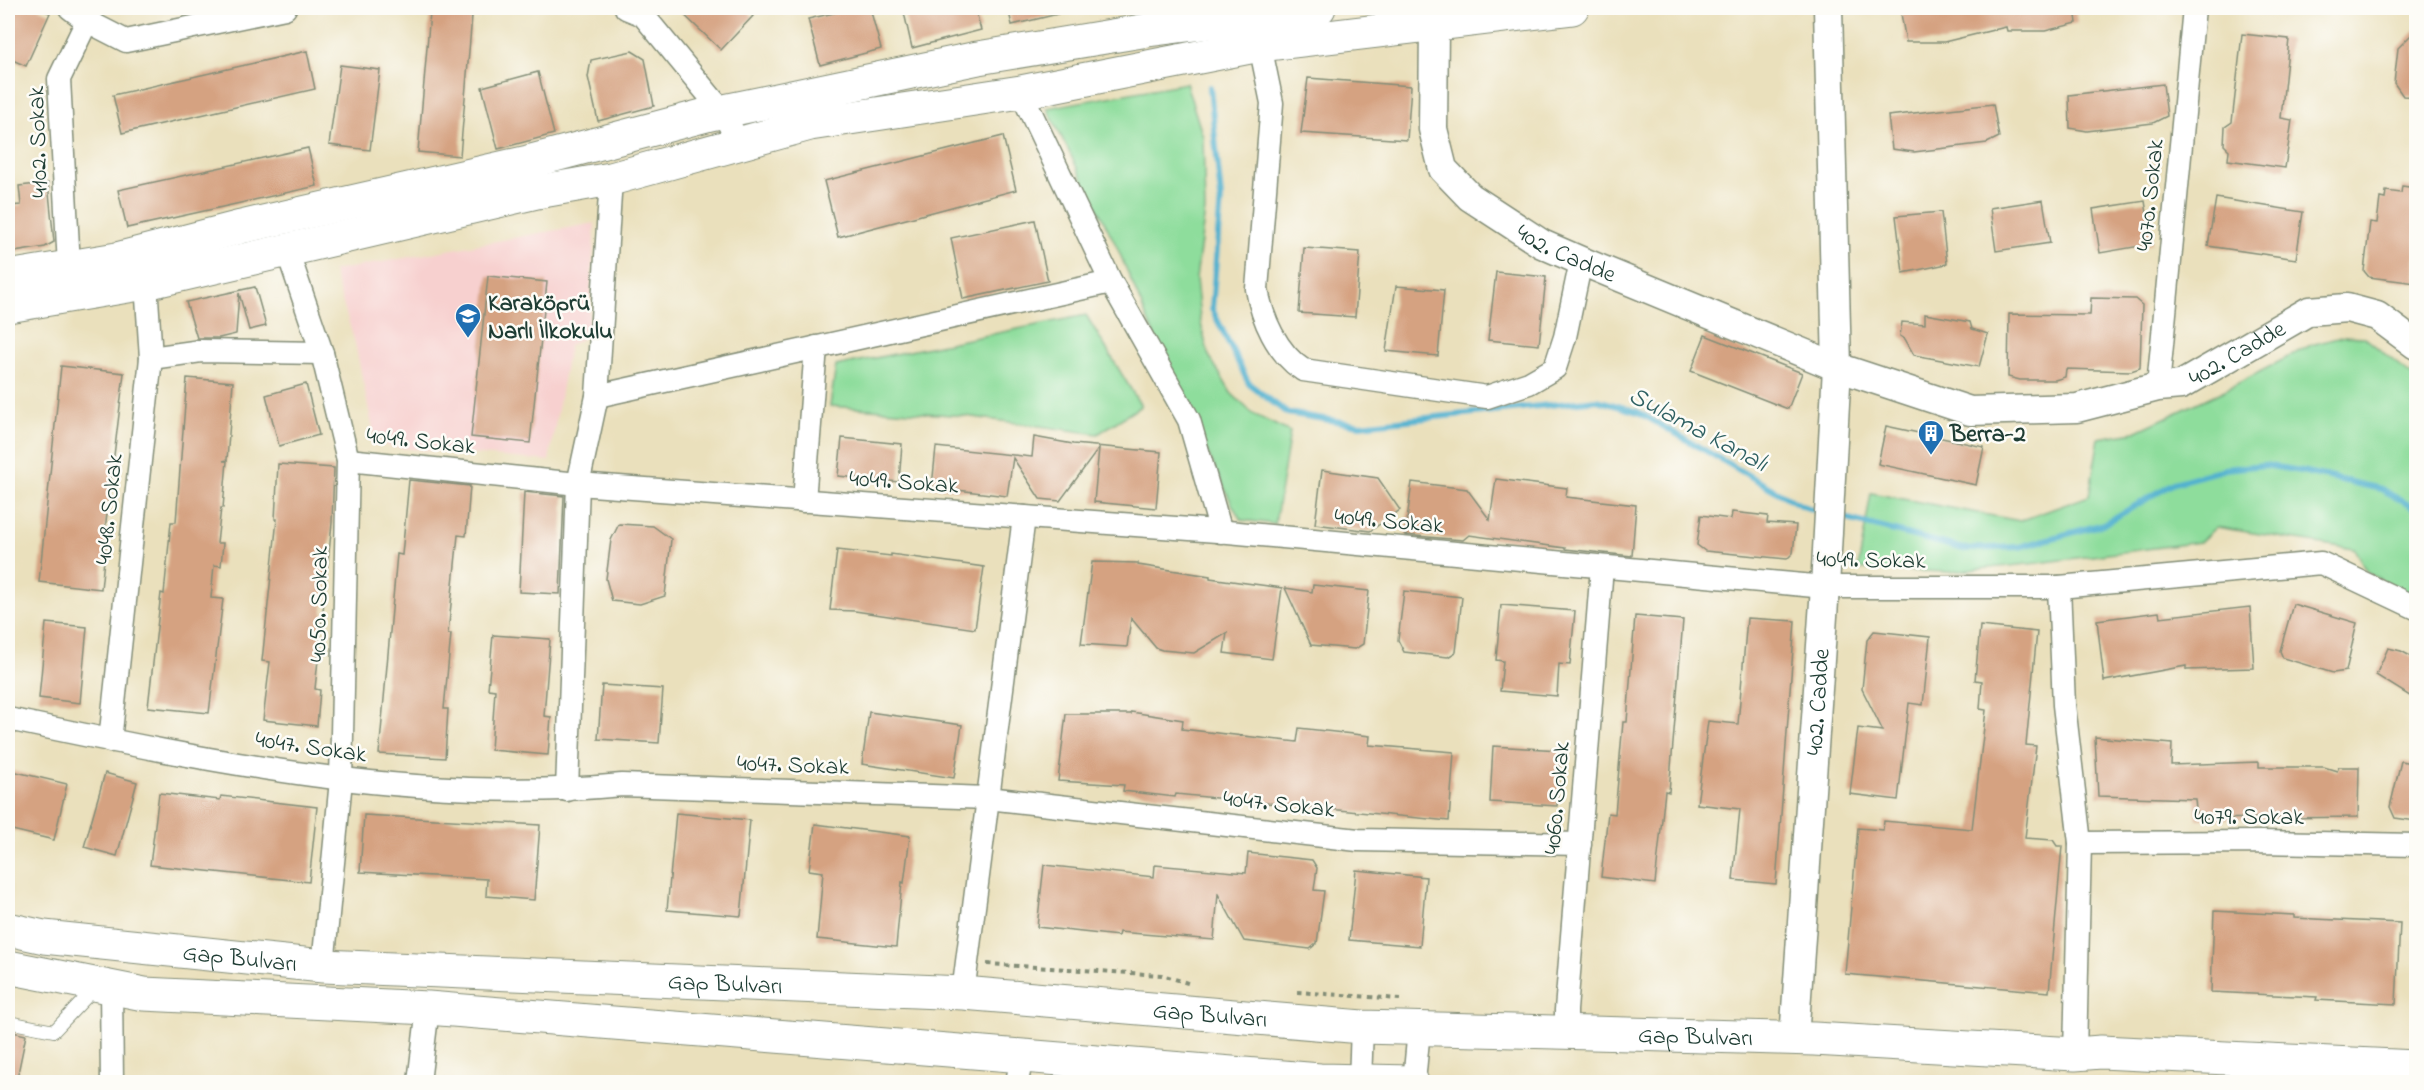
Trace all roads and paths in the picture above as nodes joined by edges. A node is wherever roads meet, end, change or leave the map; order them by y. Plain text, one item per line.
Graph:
1 (285, 8) edge
2 (626, 8) edge
3 (1319, 8) edge
4 (1572, 8) edge
5 (1828, 8) edge
6 (2194, 8) edge
7 (78, 14) edge
8 (1434, 25) junction
9 (1260, 45) junction
10 (1021, 92) junction
11 (722, 111) junction
12 (740, 143) junction
13 (611, 179) junction
14 (287, 250) junction
15 (1581, 261) junction
16 (69, 266) junction
17 (8, 277) edge
18 (1111, 282) junction
19 (146, 283) junction
20 (8, 306) edge
21 (2416, 345) edge
22 (816, 347) junction
23 (322, 353) junction
24 (151, 358) junction
25 (1837, 367) junction
26 (2158, 387) junction
27 (597, 396) junction
28 (348, 460) junction
29 (578, 484) junction
30 (804, 501) junction
31 (1024, 517) junction
32 (1221, 532) junction
33 (1602, 567) junction
34 (1825, 587) junction
35 (2059, 587) junction
36 (2416, 608) edge
37 (8, 719) edge
38 (110, 741) junction
39 (341, 780) junction
40 (567, 790) junction
41 (988, 798) junction
42 (2080, 843) junction
43 (1580, 844) junction
44 (2416, 845) edge
45 (8, 929) edge
46 (323, 966) junction
47 (8, 967) edge
48 (965, 978) junction
49 (1197, 986) dead end
50 (104, 987) junction
51 (1288, 992) dead end
52 (1404, 999) dead end
53 (428, 1008) junction
54 (8, 1022) edge
55 (1362, 1027) junction
56 (1419, 1029) junction
57 (1566, 1034) junction
58 (1794, 1039) junction
59 (2075, 1054) junction
60 (2416, 1067) edge
61 (1019, 1069) edge
62 (2355, 1073) edge
63 (1361, 1082) edge
64 (112, 1083) edge
65 (419, 1083) edge
66 (1413, 1083) edge

1 - 7 street
2 - 11 street
3 - 11 main road
4 - 8 main road
5 - 25 street, 402. Cadde
6 - 26 street, 4070. Sokak
7 - 16 street, 4102. Sokak
8 - 9 main road
8 - 15 street, 402. Cadde
9 - 10 main road
9 - 15 street
10 - 12 main road
10 - 18 street
11 - 12 street
11 - 16 main road
12 - 13 main road
13 - 14 main road
13 - 27 street
14 - 19 main road
14 - 23 street, 4050. Sokak
15 - 25 street, 402. Cadde
16 - 17 main road
18 - 22 street
18 - 32 street
19 - 20 main road
19 - 24 street, 4048. Sokak
21 - 26 street, 402. Cadde
22 - 27 street
22 - 30 street
23 - 24 street
23 - 28 street, 4050. Sokak
24 - 38 street, 4048. Sokak
25 - 26 street, 402. Cadde
25 - 34 street, 402. Cadde
27 - 29 street
28 - 29 street, 4049. Sokak
28 - 39 street, 4050. Sokak
29 - 30 street, 4049. Sokak
29 - 40 street
30 - 31 street, 4049. Sokak
31 - 32 street, 4049. Sokak
31 - 41 street
32 - 33 street, 4049. Sokak
33 - 34 street, 4049. Sokak
33 - 43 street, 4060. Sokak
34 - 35 street, 4049. Sokak
34 - 58 street, 402. Cadde
35 - 36 street, 4049. Sokak
35 - 42 street
37 - 38 street, 4047. Sokak
38 - 39 street, 4047. Sokak
39 - 40 street, 4047. Sokak
39 - 46 street, 4050. Sokak
40 - 41 street, 4047. Sokak
41 - 43 street, 4047. Sokak
41 - 48 street
42 - 44 street, 4079. Sokak
42 - 59 street
43 - 57 street, 4060. Sokak
45 - 46 main road, Gap Bulvarı
46 - 48 main road, Gap Bulvarı
47 - 50 main road, Gap Bulvarı
48 - 49 path
48 - 55 main road, Gap Bulvarı
50 - 53 main road, Gap Bulvarı
50 - 54 lane
50 - 64 street
51 - 52 path
53 - 61 main road, Gap Bulvarı
53 - 65 street
55 - 56 main road, Gap Bulvarı
55 - 63 street
56 - 57 main road, Gap Bulvarı
56 - 66 street
57 - 58 main road, Gap Bulvarı
58 - 59 main road, Gap Bulvarı
59 - 62 main road, Gap Bulvarı
60 - 62 main road, Gap Bulvarı
61 - 63 main road, Gap Bulvarı
63 - 66 main road, Gap Bulvarı

